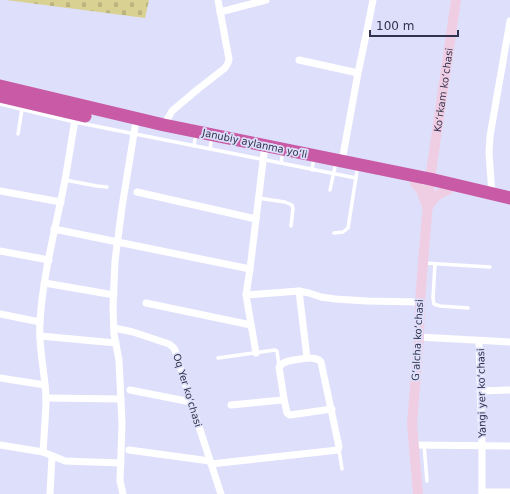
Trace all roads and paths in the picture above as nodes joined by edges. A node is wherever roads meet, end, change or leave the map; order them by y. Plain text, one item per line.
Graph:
1 (218, 0) edge
2 (266, 0) edge
3 (373, 0) edge
4 (456, 0) edge
5 (220, 12) junction
6 (510, 21) edge
7 (299, 60) dead end
8 (358, 73) junction
9 (0, 97) edge
10 (23, 105) junction
11 (75, 118) junction
12 (164, 125) junction
13 (135, 130) junction
14 (18, 134) dead end
15 (264, 156) junction
16 (337, 167) junction
17 (357, 175) junction
18 (65, 180) junction
19 (415, 183) junction
20 (430, 183) junction
21 (107, 187) dead end
22 (330, 190) dead end
23 (448, 190) junction
24 (0, 191) edge
25 (137, 192) dead end
26 (492, 194) junction
27 (258, 198) junction
28 (510, 198) edge
29 (61, 202) junction
30 (510, 205) edge
31 (427, 208) junction
32 (256, 219) junction
33 (291, 226) dead end
34 (54, 229) junction
35 (334, 233) dead end
36 (118, 242) junction
37 (0, 251) edge
38 (49, 260) junction
39 (422, 263) junction
40 (435, 264) junction
41 (490, 267) dead end
42 (250, 269) junction
43 (45, 283) junction
44 (299, 291) junction
45 (114, 295) junction
46 (246, 295) junction
47 (420, 302) junction
48 (146, 303) dead end
49 (468, 308) dead end
50 (0, 314) edge
51 (40, 322) junction
52 (251, 325) junction
53 (114, 328) junction
54 (40, 336) junction
55 (419, 337) junction
56 (480, 341) junction
57 (510, 342) edge
58 (116, 343) junction
59 (256, 353) junction
60 (218, 358) dead end
61 (307, 358) junction
62 (279, 367) junction
63 (0, 378) edge
64 (45, 386) junction
65 (130, 390) dead end
66 (510, 390) edge
67 (480, 391) junction
68 (46, 398) junction
69 (121, 399) junction
70 (284, 399) junction
71 (191, 402) junction
72 (231, 405) dead end
73 (332, 409) junction
74 (0, 445) edge
75 (413, 445) junction
76 (424, 445) junction
77 (482, 445) junction
78 (510, 446) edge
79 (339, 448) junction
80 (129, 450) dead end
81 (43, 452) junction
82 (52, 456) junction
83 (211, 462) junction
84 (121, 463) junction
85 (342, 469) dead end
86 (427, 481) dead end
87 (510, 492) edge
88 (482, 493) edge
89 (50, 494) edge
90 (123, 494) edge
91 (221, 494) edge
92 (418, 494) edge

1 - 5 street
2 - 5 street
3 - 8 street
4 - 20 street, Ko‘rkam ko‘chasi
5 - 12 street
6 - 26 street
7 - 8 street
8 - 16 street
9 - 10 highway, Janubiy aylanma yoʻli
9 - 12 highway, Janubiy aylanma yoʻli
10 - 11 highway, Janubiy aylanma yoʻli
10 - 14 lane
11 - 13 highway, Janubiy aylanma yoʻli
11 - 18 street
12 - 16 highway, Janubiy aylanma yoʻli
13 - 15 highway, Janubiy aylanma yoʻli
13 - 36 street
15 - 16 highway, Janubiy aylanma yoʻli
15 - 27 street
16 - 17 highway, Janubiy aylanma yoʻli
16 - 20 highway, Janubiy aylanma yoʻli
16 - 22 lane
17 - 19 highway, Janubiy aylanma yoʻli
17 - 35 lane
18 - 21 lane
18 - 29 street
19 - 20 highway, Janubiy aylanma yoʻli
19 - 31 street
20 - 23 highway, Janubiy aylanma yoʻli
20 - 26 highway, Janubiy aylanma yoʻli
20 - 31 street, Gʻalcha koʻchasi
23 - 30 highway, Janubiy aylanma yoʻli
23 - 31 street
24 - 29 street
25 - 32 street
26 - 28 highway, Janubiy aylanma yoʻli
27 - 32 street
27 - 33 lane
29 - 34 street
31 - 39 street, Gʻalcha koʻchasi
32 - 42 street
34 - 36 street
34 - 38 street
36 - 42 street
36 - 45 street
37 - 38 street
38 - 43 street
39 - 40 lane
39 - 47 street, Gʻalcha koʻchasi
40 - 41 lane
40 - 49 lane
42 - 46 street
43 - 45 street
43 - 51 street
44 - 46 street
44 - 47 street
44 - 61 street
45 - 53 street
46 - 52 street
47 - 55 street, Gʻalcha koʻchasi
48 - 52 street
50 - 51 street
51 - 54 street
52 - 59 street
53 - 58 street
53 - 71 street, Oq Yer koʻchasi
54 - 58 street
54 - 64 street
55 - 56 street, Yangi yer koʻchasi
55 - 75 street, Gʻalcha koʻchasi
56 - 57 street, Yangi yer koʻchasi
56 - 67 street, Yangi yer koʻchasi
58 - 69 street
59 - 60 lane
59 - 62 lane
61 - 62 street
61 - 73 street
62 - 70 street
63 - 64 street
64 - 68 street
65 - 71 street
66 - 67 street
67 - 77 street, Yangi yer koʻchasi
68 - 69 street
68 - 81 street
69 - 84 street
70 - 72 street
70 - 73 street
71 - 83 street, Oq Yer koʻchasi
73 - 79 street
74 - 81 street
75 - 76 street, Yangi yer koʻchasi
75 - 92 street, Gʻalcha koʻchasi
76 - 77 street, Yangi yer koʻchasi
76 - 86 lane
77 - 78 street, Yangi yer koʻchasi
77 - 88 street, Yangi yer koʻchasi
79 - 83 street
79 - 85 lane
80 - 83 street
81 - 82 street
82 - 84 street
82 - 89 street
83 - 91 street, Oq Yer koʻchasi
84 - 90 street
87 - 88 street

